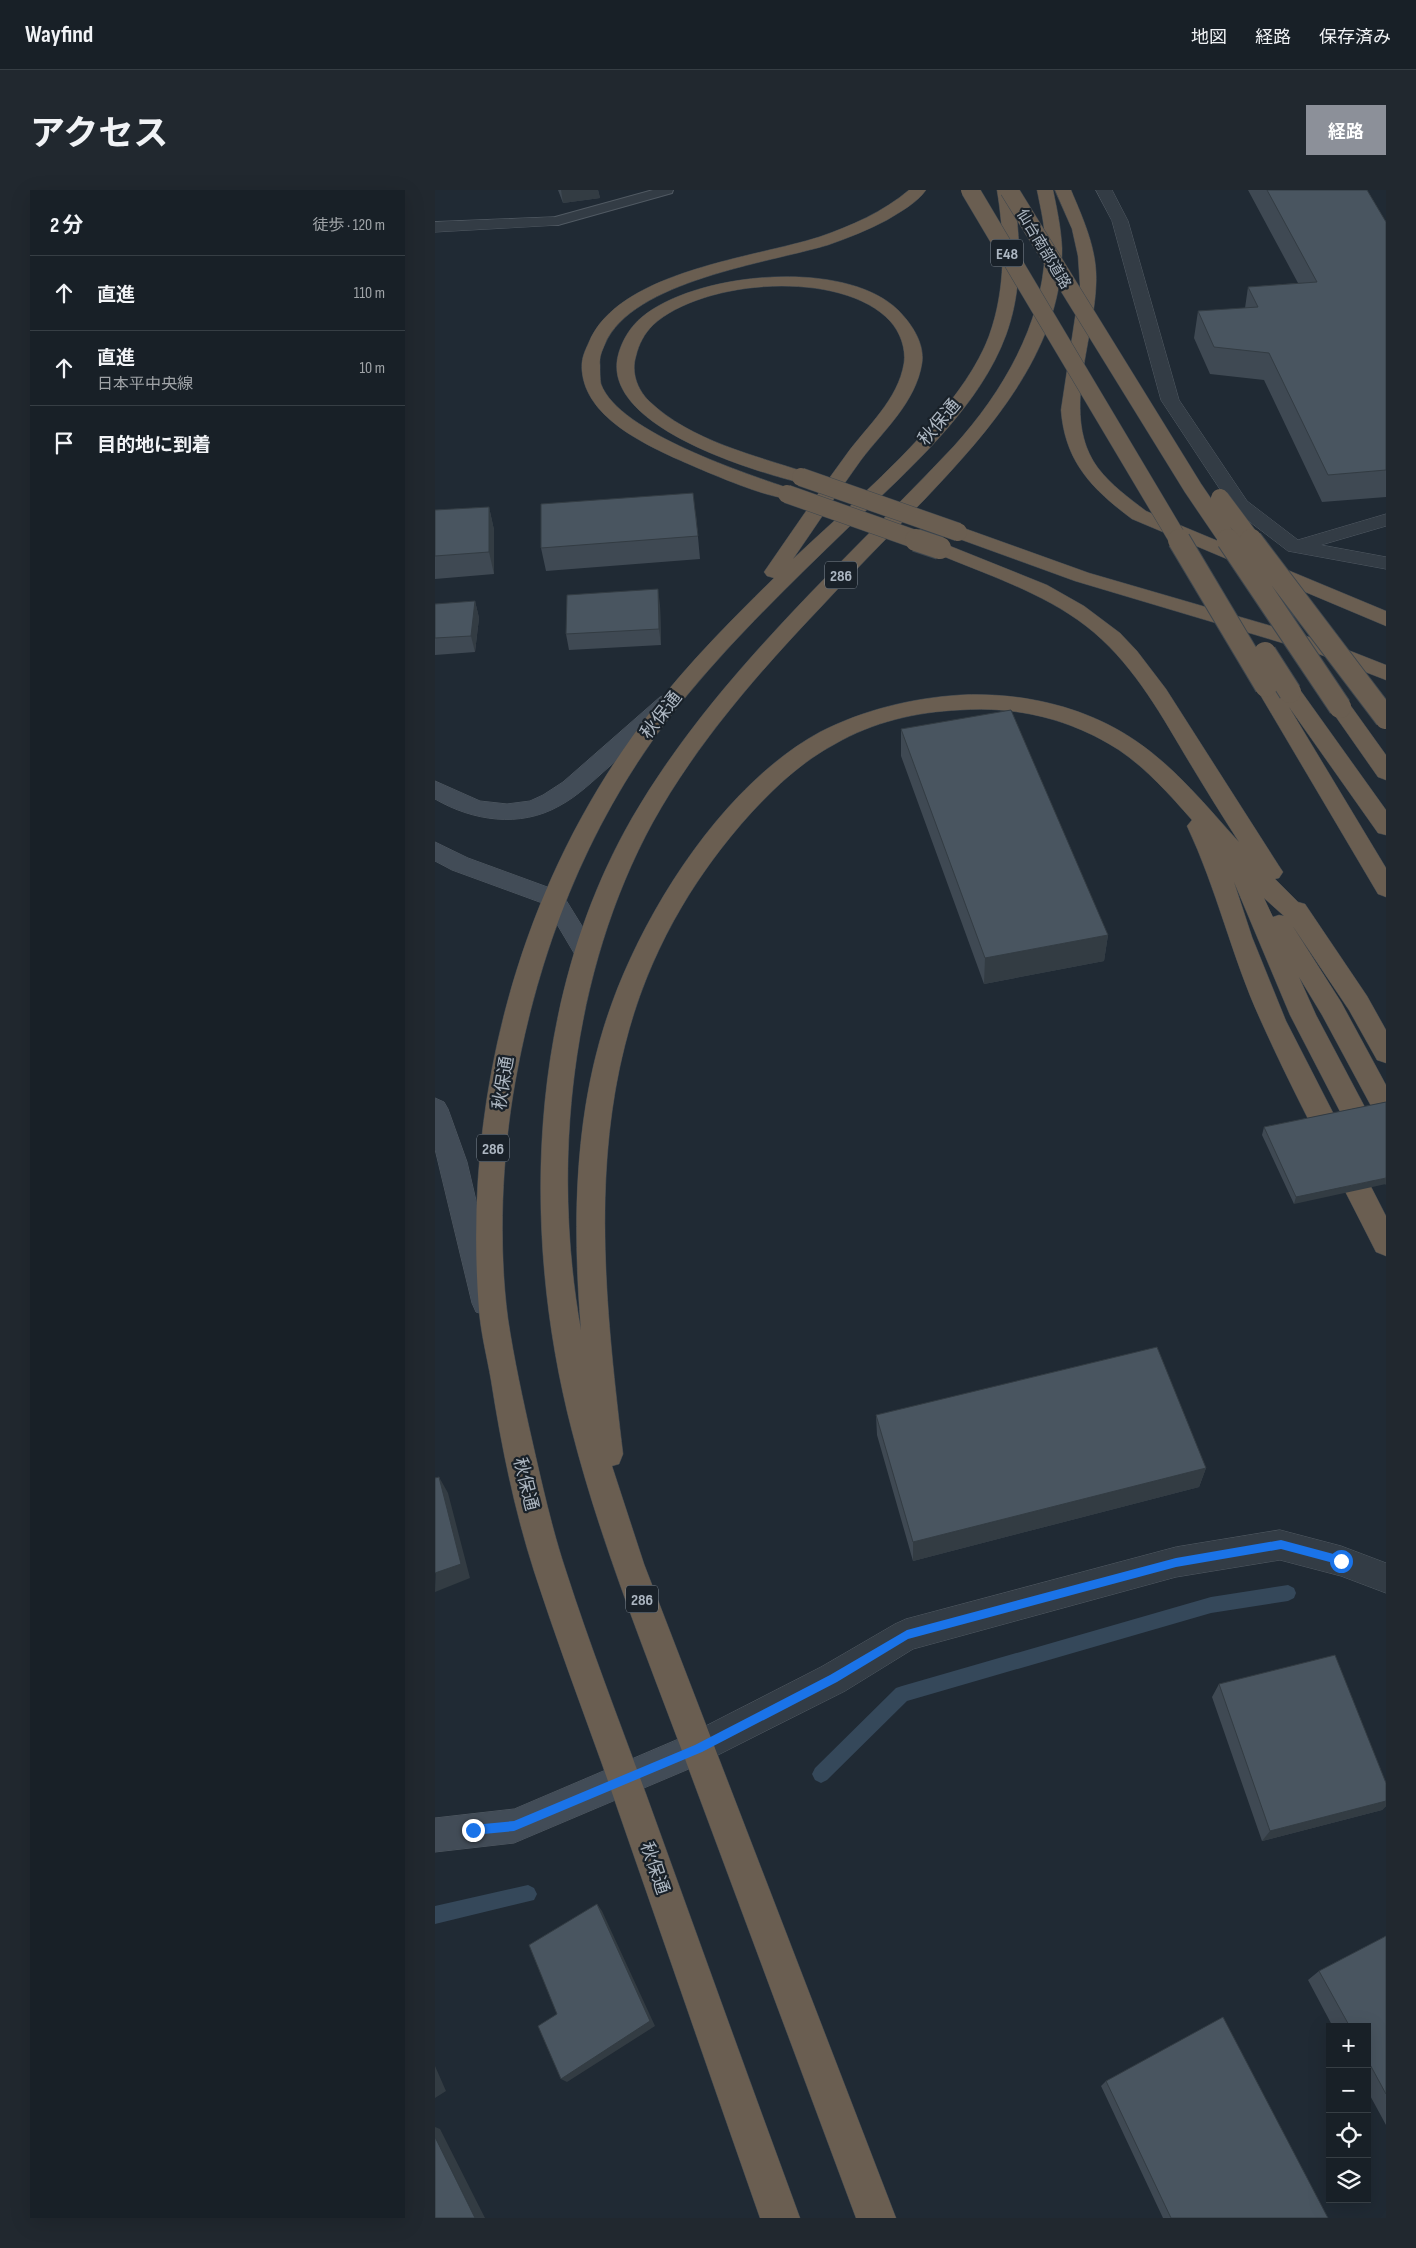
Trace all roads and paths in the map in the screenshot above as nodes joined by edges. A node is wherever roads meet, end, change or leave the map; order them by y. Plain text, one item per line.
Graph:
1 (667, 190) edge
2 (918, 190) edge
3 (970, 190) edge
4 (1007, 190) edge
5 (1045, 190) edge
6 (1063, 190) edge
7 (1104, 190) edge
8 (553, 222) joint
9 (435, 227) edge
10 (1080, 308) junction
11 (1044, 317) junction
12 (1386, 520) edge
13 (1295, 547) junction
14 (1386, 563) edge
15 (1386, 619) edge
16 (729, 636) junction
17 (1386, 673) edge
18 (674, 697) junction
19 (1386, 718) edge
20 (1386, 772) edge
21 (1209, 776) junction
22 (435, 789) edge
23 (1185, 798) junction
24 (1386, 827) edge
25 (435, 850) edge
26 (1233, 851) junction
27 (1386, 888) edge
28 (553, 898) junction
29 (1307, 925) junction
30 (1241, 937) junction
31 (586, 952) junction
32 (1386, 1053) edge
33 (435, 1109) edge
34 (1386, 1110) edge
35 (1386, 1173) edge
36 (1386, 1244) edge
37 (509, 1404) junction
38 (628, 1564) junction
39 (1386, 1578) edge
40 (698, 1748) junction
41 (625, 1780) junction
42 (435, 1835) edge
43 (780, 2218) edge
44 (876, 2218) edge

1 - 8 lane
2 - 21 highway, bridge
3 - 11 highway, 仙台南部道路 / E48, bridge
4 - 10 highway, 仙台南部道路 / E48, bridge
4 - 16 highway, 秋保通 / 286
5 - 31 highway, 秋保通 / 286
6 - 15 highway
7 - 13 street
8 - 9 street
10 - 19 highway, bridge
10 - 20 highway, bridge
11 - 24 highway, bridge
11 - 27 highway, bridge
12 - 13 street
13 - 14 street
16 - 17 highway, bridge
16 - 18 highway, 秋保通 / 286
18 - 22 street
18 - 28 highway, 秋保通 / 286
21 - 26 highway
21 - 29 highway
23 - 26 highway
23 - 30 highway
23 - 38 highway
25 - 28 street
26 - 29 highway
26 - 30 highway
26 - 34 highway
26 - 35 highway
28 - 31 street
28 - 37 highway, 秋保通 / 286
29 - 32 highway
30 - 36 highway
31 - 38 highway, 秋保通 / 286
33 - 37 street
37 - 41 highway, 秋保通 / 286
38 - 40 highway, 秋保通 / 286
39 - 40 street
40 - 41 street
40 - 44 highway, 秋保通 / 286
41 - 42 street
41 - 43 highway, 秋保通 / 286

